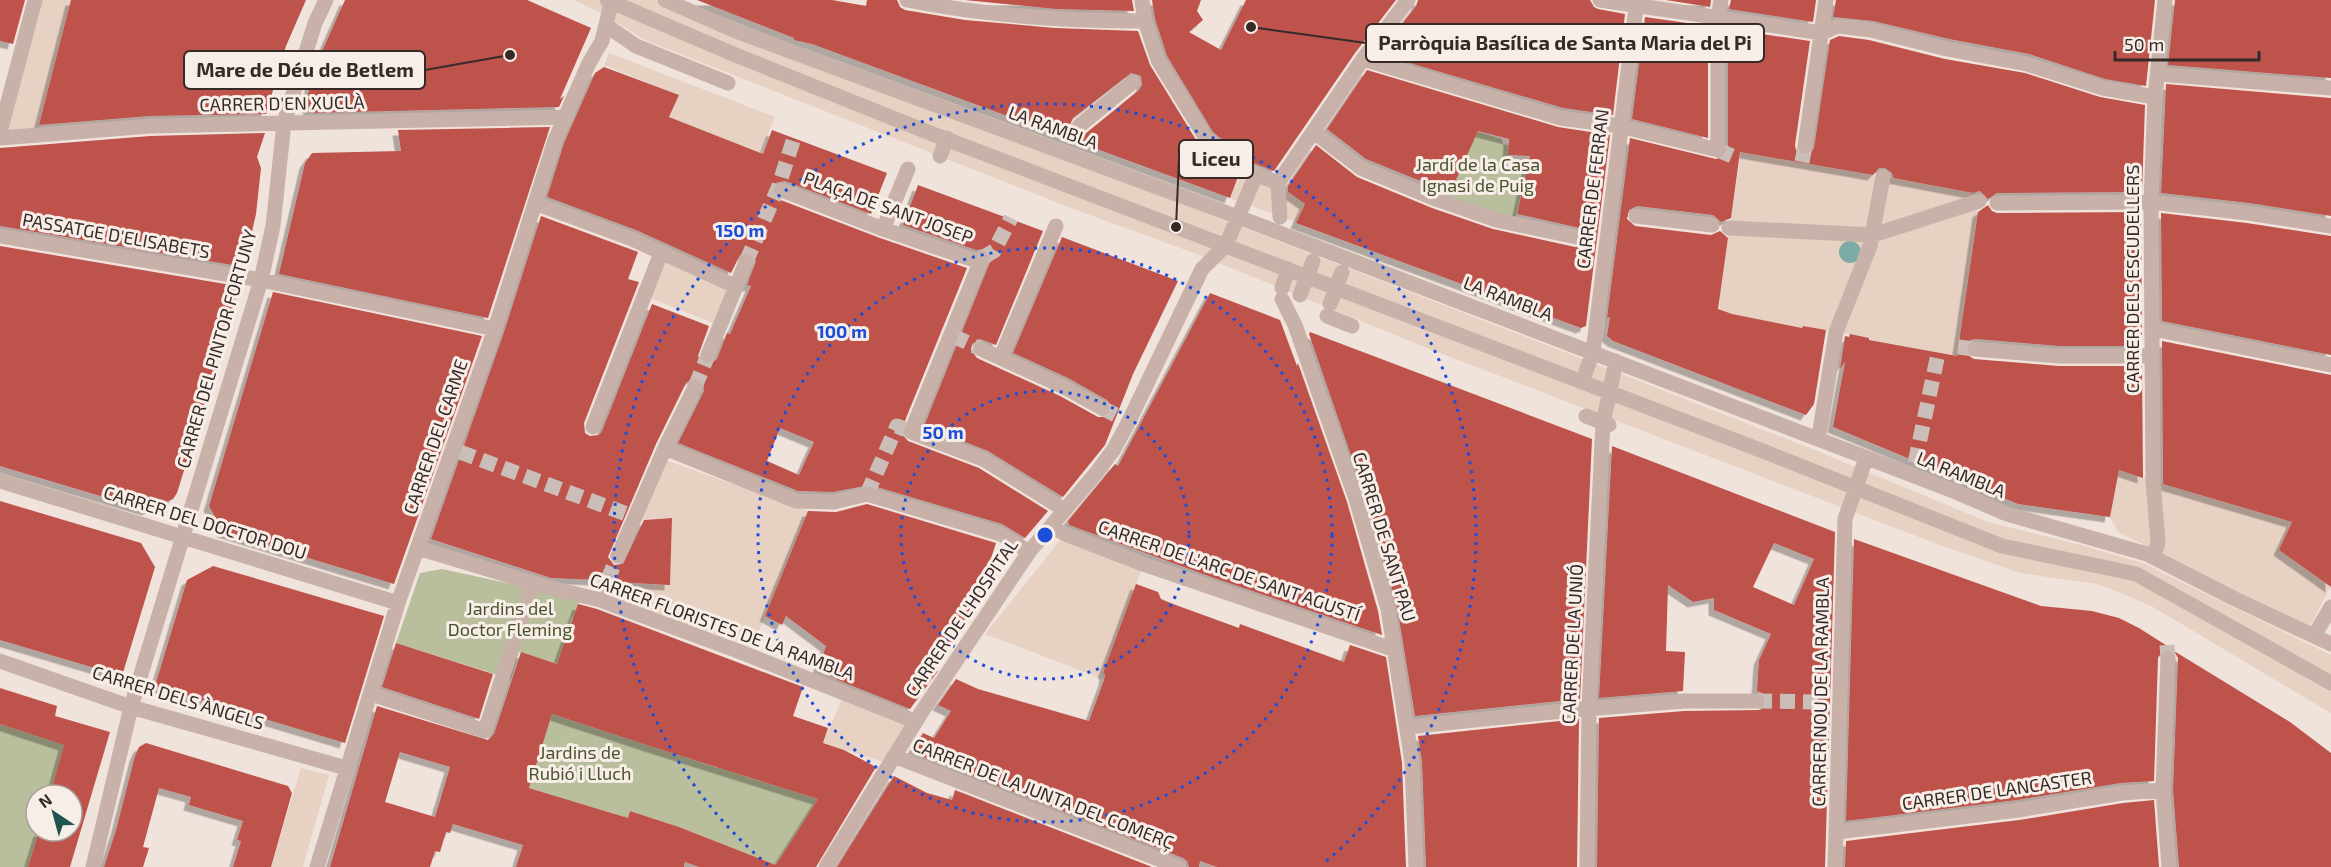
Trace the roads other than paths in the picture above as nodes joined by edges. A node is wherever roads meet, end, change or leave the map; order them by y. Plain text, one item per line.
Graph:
1 (35, 0) edge
2 (326, 0) edge
3 (665, 0) edge
4 (907, 0) edge
5 (1143, 0) edge
6 (1408, 0) edge
7 (1600, 0) edge
8 (1721, 0) edge
9 (1826, 0) edge
10 (2164, 0) edge
11 (610, 1) edge
12 (1636, 3) edge
13 (1718, 19) junction
14 (1145, 21) junction
15 (607, 26) junction
16 (1822, 33) junction
17 (1363, 59) junction
18 (2159, 74) junction
19 (1133, 82) dead end
20 (728, 83) dead end
21 (2331, 88) edge
22 (2155, 97) junction
23 (566, 117) junction
24 (964, 121) dead end
25 (284, 123) junction
26 (1079, 126) tunnel mouth
27 (1620, 126) junction
28 (0, 132) edge
29 (1314, 132) junction
30 (0, 138) edge
31 (951, 140) junction
32 (1805, 146) tunnel mouth
33 (940, 156) dead end
34 (908, 169) dead end
35 (1249, 172) junction
36 (1883, 177) dead end
37 (1278, 183) junction
38 (782, 190) dead end
39 (1979, 201) dead end
40 (2151, 202) junction
41 (535, 203) junction
42 (1997, 203) dead end
43 (1240, 213) junction
44 (1623, 213) junction
45 (1280, 217) dead end
46 (1712, 225) dead end
47 (1056, 226) dead end
48 (2331, 226) edge
49 (1729, 228) dead end
50 (883, 229) junction
51 (1873, 235) junction
52 (0, 236) edge
53 (1577, 237) tunnel mouth
54 (1226, 245) junction
55 (661, 253) junction
56 (1313, 261) dead end
57 (746, 262) tunnel mouth
58 (1288, 269) junction
59 (1342, 272) dead end
60 (1307, 276) junction
61 (261, 280) junction
62 (737, 287) junction
63 (1336, 287) junction
64 (1300, 295) dead end
65 (1352, 326) dead end
66 (495, 329) junction
67 (2152, 329) junction
68 (981, 349) tunnel mouth
69 (1975, 349) tunnel mouth
70 (1593, 352) junction
71 (708, 355) tunnel mouth
72 (2152, 356) junction
73 (1001, 357) junction
74 (1616, 361) junction
75 (2331, 365) edge
76 (1582, 382) junction
77 (695, 387) tunnel mouth
78 (1609, 392) junction
79 (1102, 408) tunnel mouth
80 (1586, 416) dead end
81 (1606, 424) junction
82 (593, 427) dead end
83 (1820, 430) dead end
84 (665, 448) junction
85 (1866, 458) junction
86 (0, 481) edge
87 (1856, 488) junction
88 (1065, 510) junction
89 (1051, 526) junction
90 (184, 536) junction
91 (418, 548) junction
92 (1029, 552) junction
93 (618, 556) tunnel mouth
94 (2154, 557) junction
95 (607, 581) tunnel mouth
96 (533, 583) junction
97 (600, 600) junction
98 (398, 603) junction
99 (2331, 607) edge
100 (2314, 636) junction
101 (2331, 644) edge
102 (1395, 650) junction
103 (2168, 658) tunnel mouth
104 (0, 661) edge
105 (2331, 683) edge
106 (378, 696) dead end
107 (1757, 701) tunnel mouth
108 (131, 707) junction
109 (1598, 708) dead end
110 (1582, 709) dead end
111 (907, 718) dead end
112 (1407, 727) junction
113 (894, 756) junction
114 (346, 768) junction
115 (2163, 790) junction
116 (1837, 832) junction
117 (93, 867) edge
118 (317, 867) edge
119 (826, 867) edge
120 (1179, 867) edge
121 (1416, 867) edge
122 (1587, 867) edge
123 (1835, 867) edge
124 (2169, 867) edge

1 - 28 street
2 - 25 street, CARRER DEL PINTOR FORTUNY
3 - 43 street, LA RAMBLA
4 - 14 street
5 - 14 street
6 - 17 street
7 - 12 street
8 - 13 street
9 - 16 street
10 - 18 street, CARRER DELS ESCUDELLERS
11 - 15 street, CARRER DEL CARME
11 - 31 street
12 - 13 street
12 - 27 street, CARRER DE FERRAN
13 - 16 street
13 - 27 street
14 - 35 street
15 - 20 street
15 - 23 street, CARRER DEL CARME
16 - 22 street
16 - 32 street
17 - 27 street
17 - 29 street
18 - 21 street
18 - 22 street, CARRER DELS ESCUDELLERS
19 - 26 street
22 - 40 street, CARRER DELS ESCUDELLERS
23 - 25 street, CARRER D'EN XUCLÀ
23 - 41 street, CARRER DEL CARME
24 - 31 street
25 - 30 street, CARRER D'EN XUCLÀ
25 - 61 street, CARRER DEL PINTOR FORTUNY
27 - 44 street, CARRER DE FERRAN
29 - 37 street
29 - 53 street
31 - 33 street
31 - 54 street
34 - 50 street
35 - 37 street
35 - 43 street
36 - 51 street
37 - 45 street
38 - 50 street, PLAÇA DE SANT JOSEP
39 - 51 street
40 - 42 street
40 - 48 street
40 - 67 street, CARRER DELS ESCUDELLERS
41 - 55 street
41 - 66 street, CARRER DEL CARME
43 - 54 street
43 - 70 street, LA RAMBLA
44 - 46 street
44 - 70 street, CARRER DE FERRAN
47 - 73 street
49 - 51 street
50 - 88 street, PLAÇA DE SANT JOSEP
51 - 83 street
52 - 61 street, PASSATGE D'ELISABETS
54 - 58 street
54 - 88 street, CARRER DE L'HOSPITAL
55 - 62 street
55 - 82 street
56 - 60 street
57 - 62 street
58 - 60 street
58 - 102 street, CARRER DE SANT PAU
59 - 63 street
60 - 63 street
60 - 64 street
61 - 66 street, PASSATGE D'ELISABETS
61 - 90 street, CARRER DEL PINTOR FORTUNY
62 - 71 street
63 - 65 street
63 - 76 street
66 - 91 street, CARRER DEL CARME
67 - 72 street, CARRER DELS ESCUDELLERS
67 - 75 street
68 - 73 street
69 - 72 street
70 - 74 street, LA RAMBLA
70 - 76 street, CARRER DE FERRAN
72 - 94 street, CARRER DELS ESCUDELLERS
73 - 79 street
74 - 78 street, CARRER DE LA UNIÓ
74 - 85 street, LA RAMBLA
76 - 78 street
77 - 84 street
78 - 81 street, CARRER DE LA UNIÓ
78 - 87 street
80 - 81 street
81 - 122 street, CARRER DE LA UNIÓ
84 - 92 street
84 - 93 street
85 - 87 street, CARRER NOU DE LA RAMBLA
85 - 94 street, LA RAMBLA
86 - 90 street, CARRER DEL DOCTOR DOU
87 - 105 street
87 - 116 street, CARRER NOU DE LA RAMBLA
88 - 89 street, CARRER DE L'HOSPITAL
89 - 92 street, CARRER DE L'HOSPITAL
89 - 102 street, CARRER DE L'ARC DE SANT AGUSTÍ
90 - 98 street, CARRER DEL DOCTOR DOU
90 - 108 street, CARRER DEL PINTOR FORTUNY
91 - 96 street, CARRER FLORISTES DE LA RAMBLA
91 - 98 street, CARRER DEL CARME
92 - 113 street, CARRER DE L'HOSPITAL
94 - 100 street, LA RAMBLA
95 - 97 street
96 - 97 street, CARRER FLORISTES DE LA RAMBLA
96 - 106 street
97 - 111 street, CARRER FLORISTES DE LA RAMBLA
98 - 114 street, CARRER DEL CARME
99 - 100 street
100 - 101 street, LA RAMBLA
102 - 112 street, CARRER DE SANT PAU
103 - 115 street
104 - 108 street, CARRER DELS ÀNGELS
107 - 109 street
108 - 114 street, CARRER DELS ÀNGELS
108 - 117 street, CARRER DEL PINTOR FORTUNY
110 - 112 street
112 - 121 street, CARRER DE SANT PAU
113 - 119 street, CARRER DE L'HOSPITAL
113 - 120 street, CARRER DE LA JUNTA DEL COMERÇ
114 - 118 street, CARRER DEL CARME
115 - 116 street, CARRER DE LANCASTER
115 - 124 street
116 - 123 street, CARRER NOU DE LA RAMBLA

